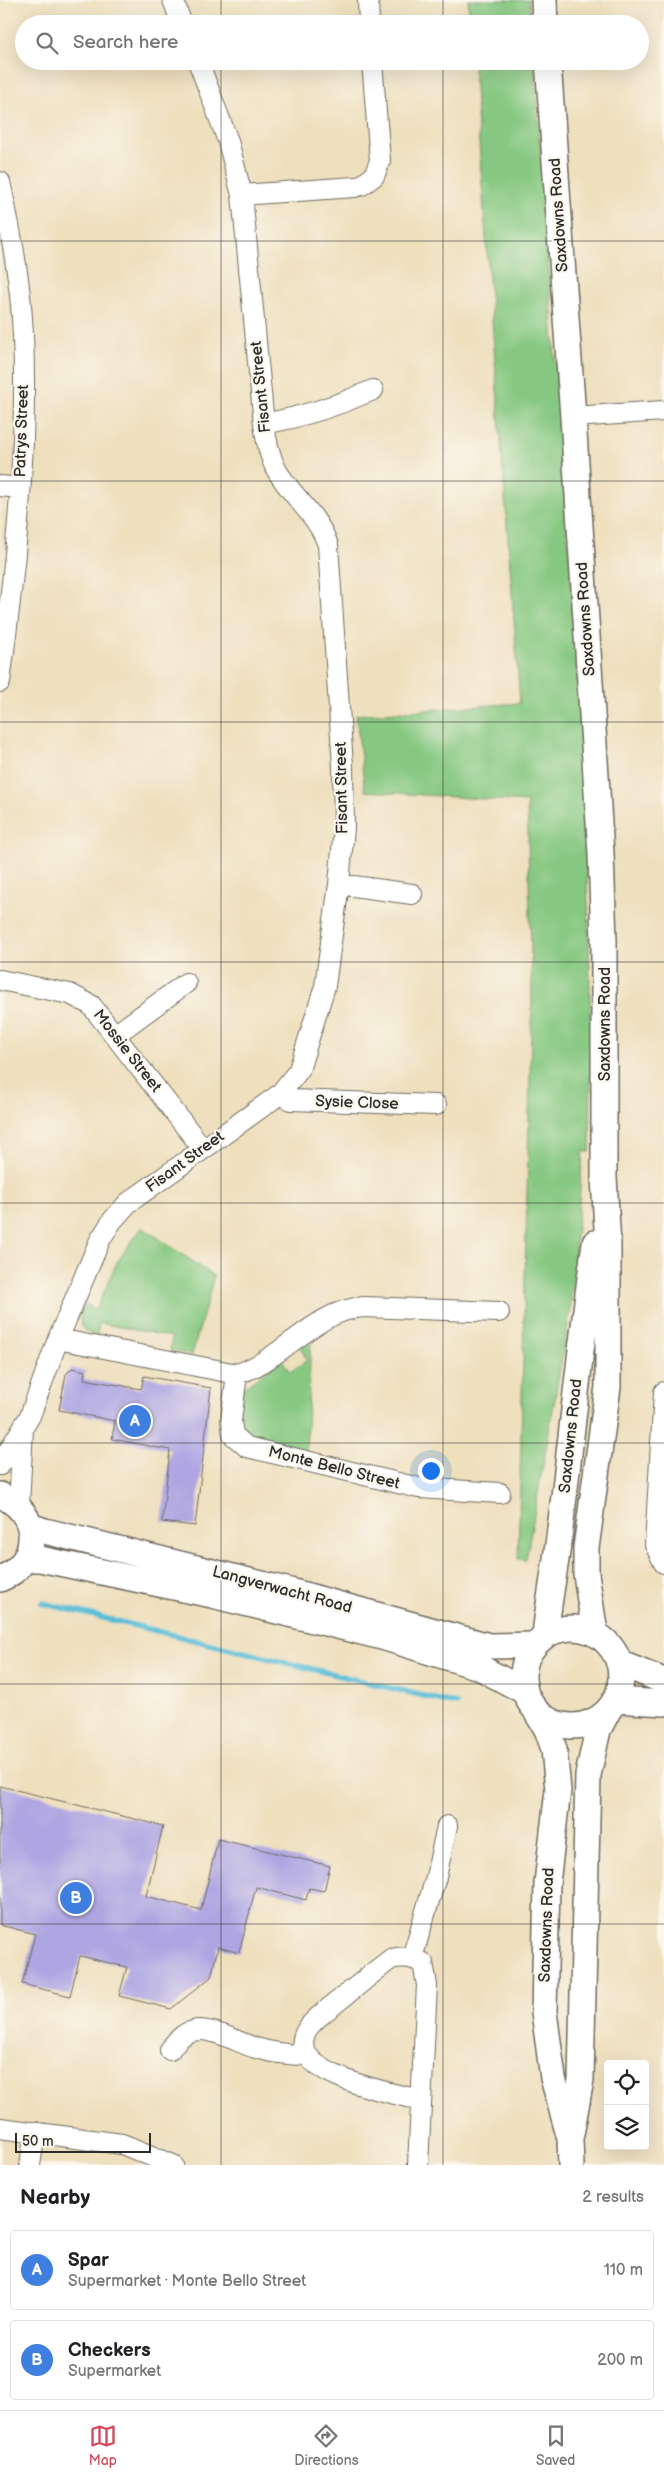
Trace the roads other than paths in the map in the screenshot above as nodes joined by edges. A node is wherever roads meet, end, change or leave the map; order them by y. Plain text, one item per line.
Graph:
1 (173, 0) edge
2 (368, 0) edge
3 (544, 0) edge
4 (179, 15) edge
5 (369, 15) edge
6 (545, 15) edge
7 (201, 70) edge
8 (373, 70) edge
9 (549, 70) edge
10 (0, 182) edge
11 (242, 195) junction
12 (373, 390) dead end
13 (664, 411) edge
14 (574, 417) junction
15 (264, 424) junction
16 (0, 486) edge
17 (20, 488) junction
18 (0, 682) edge
19 (339, 884) junction
20 (412, 894) dead end
21 (0, 980) edge
22 (186, 983) dead end
23 (115, 1035) junction
24 (280, 1094) junction
25 (436, 1105) dead end
26 (202, 1149) junction
27 (604, 1178) junction
28 (499, 1312) dead end
29 (58, 1339) junction
30 (237, 1374) junction
31 (664, 1392) edge
32 (23, 1428) junction
33 (0, 1465) edge
34 (500, 1493) dead end
35 (16, 1509) edge
36 (25, 1560) junction
37 (664, 1562) edge
38 (0, 1579) edge
39 (595, 1633) junction
40 (540, 1640) junction
41 (619, 1663) junction
42 (664, 1681) edge
43 (524, 1691) junction
44 (664, 1703) edge
45 (611, 1706) junction
46 (537, 1713) junction
47 (447, 1826) dead end
48 (412, 1958) junction
49 (170, 2050) dead end
50 (306, 2055) junction
51 (421, 2100) junction
52 (0, 2128) edge
53 (35, 2132) junction
54 (570, 2139) junction
55 (30, 2165) edge
56 (173, 2165) edge
57 (418, 2165) edge
58 (571, 2165) edge

1 - 4 street
2 - 5 street
3 - 6 street
7 - 11 street, Fisant Street
8 - 11 street
9 - 14 street, Saxdowns Road
10 - 17 street, Patrys Street
11 - 15 street, Fisant Street
12 - 15 street
13 - 14 street
14 - 27 street, Saxdowns Road
15 - 19 street, Fisant Street
16 - 17 street
17 - 18 street, Patrys Street
19 - 20 street
19 - 24 street, Fisant Street
21 - 23 street, Mossie Street
22 - 23 street
23 - 26 street, Mossie Street
24 - 25 street, Sysie Close
24 - 26 street, Fisant Street
26 - 29 street, Fisant Street
27 - 39 street, Saxdowns Road
27 - 40 street, Saxdowns Road
28 - 30 street
29 - 30 street
29 - 32 street, Fisant Street
30 - 34 street, Monte Bello Street
31 - 37 street
32 - 33 street, Fisant Street
32 - 35 street, Fisant Street
35 - 36 street
35 - 40 street, Langverwacht Road
36 - 38 street
36 - 43 street, Langverwacht Road
39 - 40 street
39 - 41 street
40 - 43 street
41 - 42 street
41 - 45 street
43 - 46 street
44 - 45 street
45 - 46 street
45 - 54 street, Saxdowns Road
46 - 54 street, Saxdowns Road
47 - 48 street
48 - 50 street
48 - 51 street
49 - 50 street
50 - 51 street
51 - 57 street
52 - 53 street
53 - 55 street
53 - 56 street
54 - 58 street, Saxdowns Road

